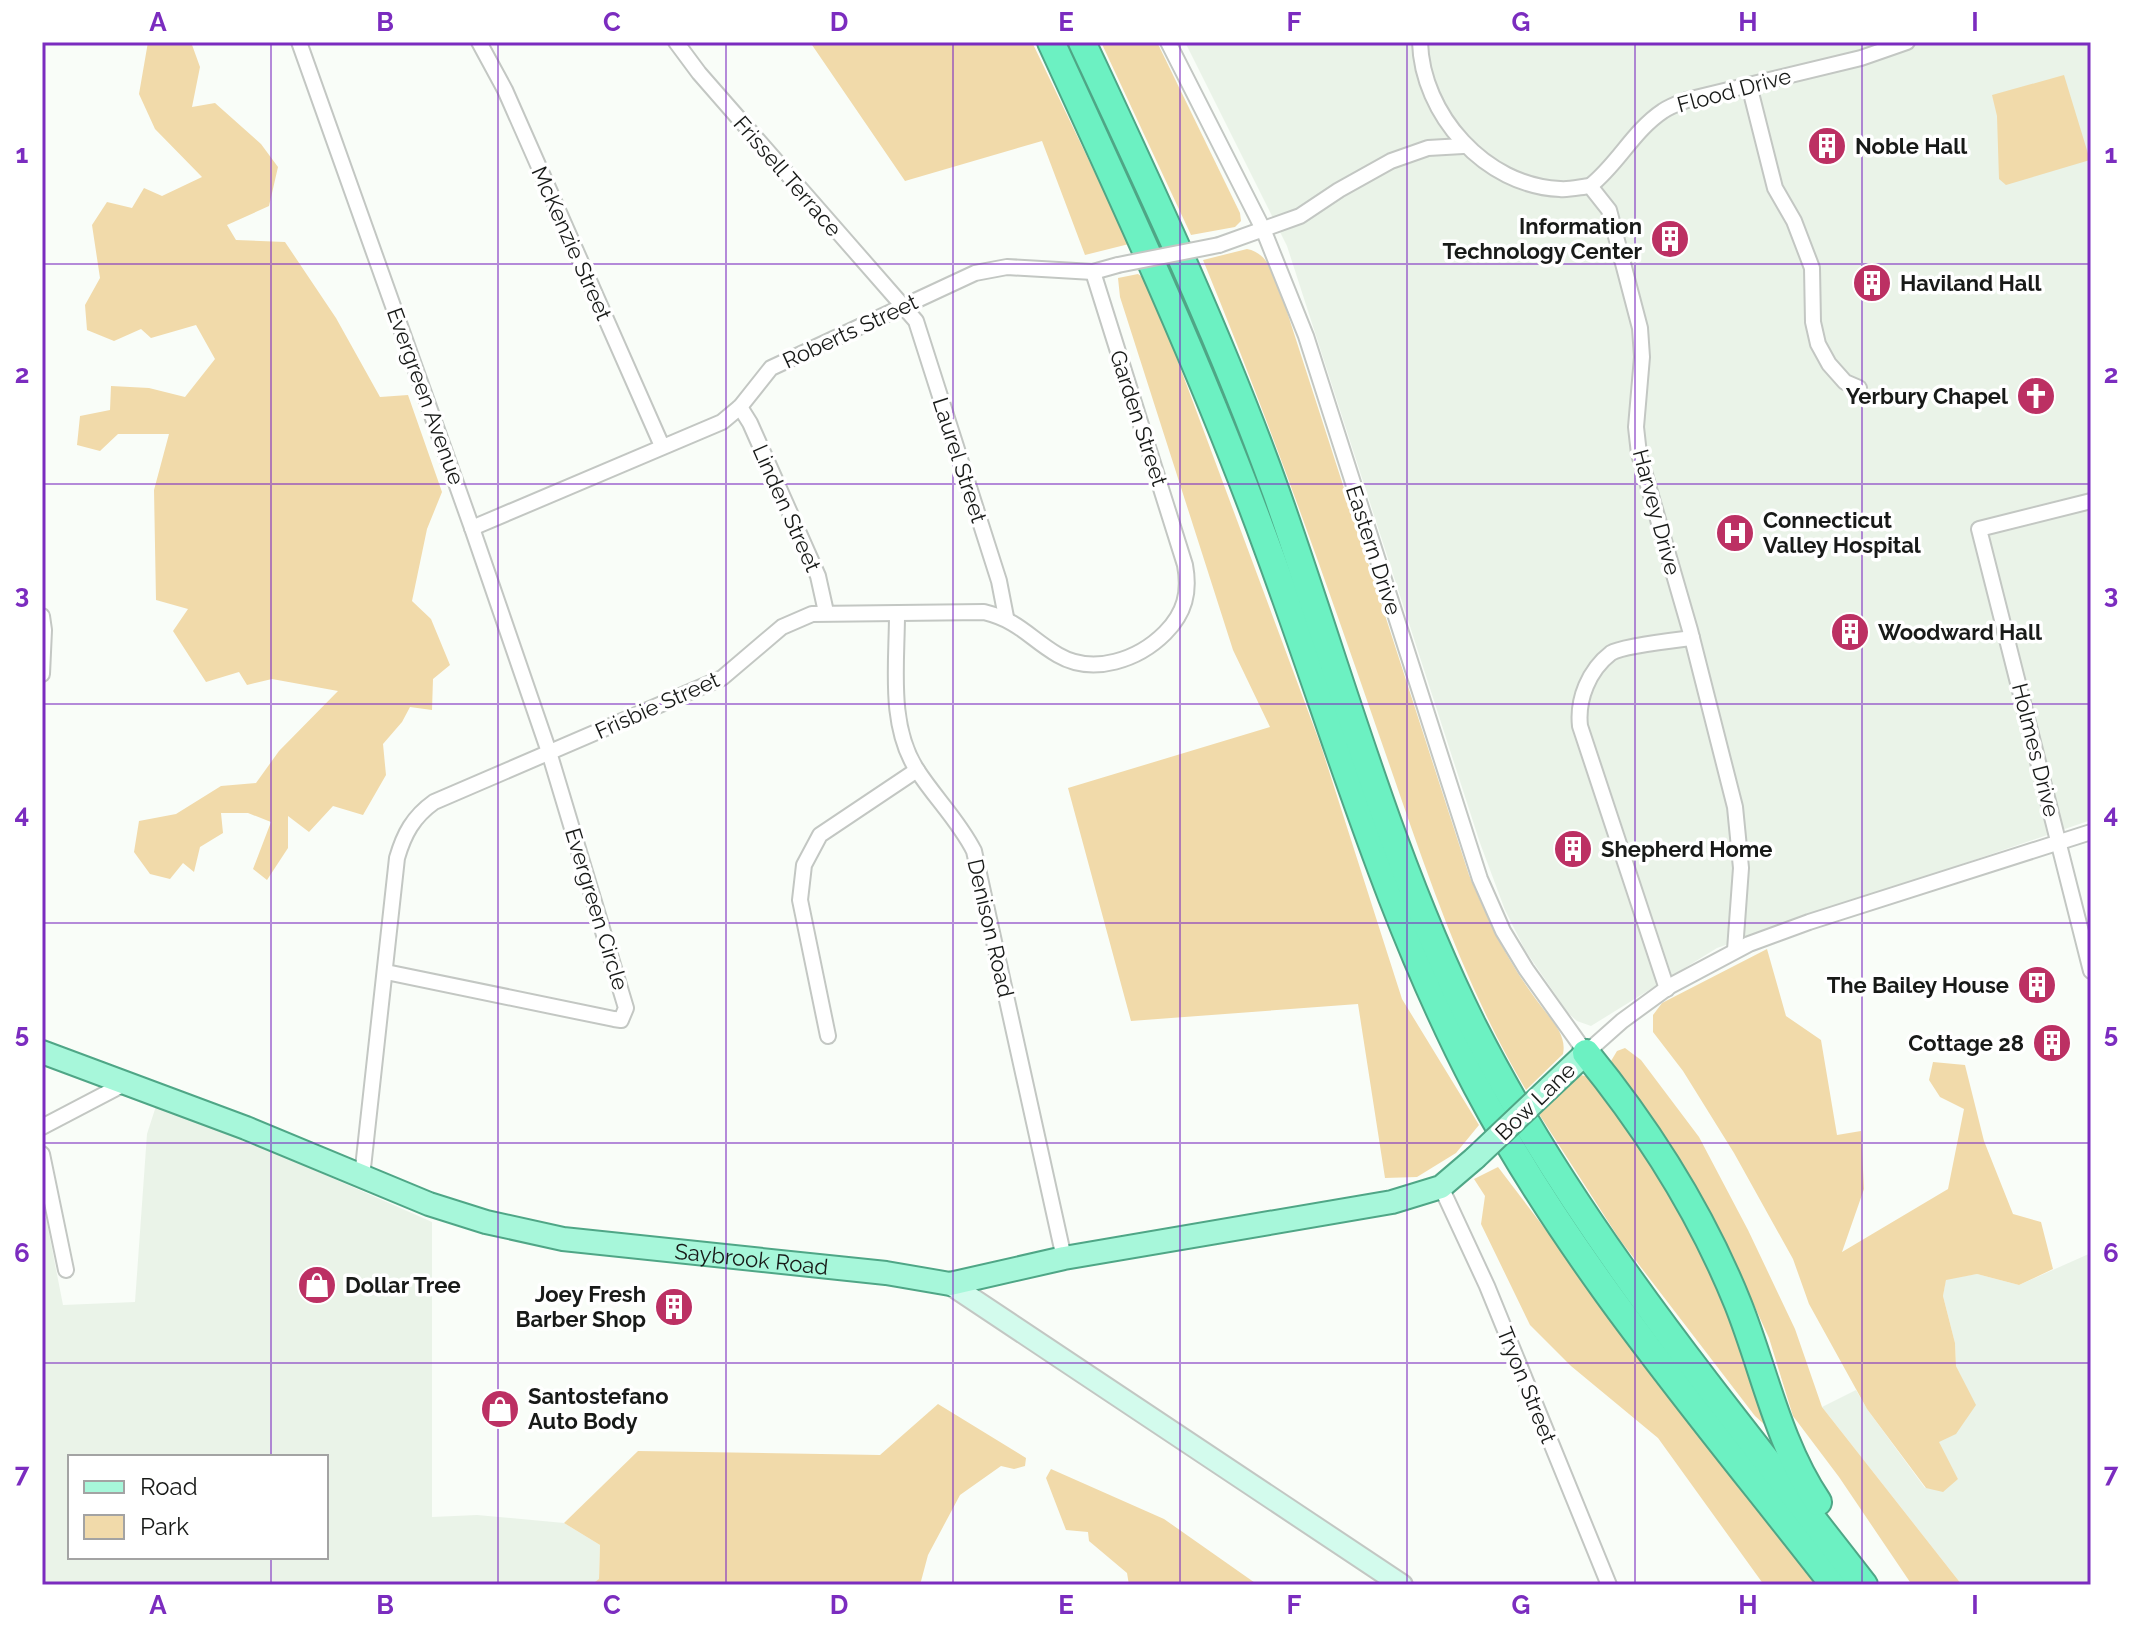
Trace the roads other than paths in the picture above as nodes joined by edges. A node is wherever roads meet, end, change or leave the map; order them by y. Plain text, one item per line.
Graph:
1 (299, 42) edge
2 (479, 42) edge
3 (676, 42) edge
4 (1051, 42) edge
5 (1082, 42) edge
6 (1168, 42) edge
7 (1420, 42) edge
8 (1907, 42) edge
9 (1749, 85) junction
10 (1463, 146) junction
11 (1590, 186) junction
12 (1263, 229) junction
13 (1093, 272) junction
14 (905, 307) junction
15 (1859, 388) dead end
16 (740, 407) junction
17 (662, 446) junction
18 (2091, 501) edge
19 (472, 528) junction
20 (1185, 565) joint
21 (826, 612) junction
22 (897, 614) junction
23 (42, 616) edge
24 (1006, 617) junction
25 (1692, 638) junction
26 (42, 674) edge
27 (549, 752) junction
28 (917, 770) junction
29 (2091, 832) edge
30 (2059, 843) junction
31 (1735, 950) junction
32 (2091, 971) edge
33 (386, 972) junction
34 (1667, 989) junction
35 (828, 1036) dead end
36 (42, 1052) edge
37 (1586, 1053) junction
38 (126, 1083) junction
39 (42, 1127) edge
40 (42, 1154) edge
41 (362, 1177) junction
42 (1441, 1187) junction
43 (1064, 1258) junction
44 (66, 1270) dead end
45 (950, 1284) junction
46 (1402, 1585) edge
47 (1609, 1585) edge
48 (1834, 1585) edge
49 (1864, 1585) edge
50 (1874, 1585) edge

1 - 19 street, Evergreen Avenue
2 - 17 street, McKenzie Street
3 - 14 street, Frissell Terrace
4 - 48 highway
5 - 49 highway
6 - 12 street, Eastern Drive
7 - 10 street
8 - 9 street, Flood Drive
9 - 11 street, Flood Drive
9 - 15 street
10 - 11 street
10 - 12 street
11 - 25 street, Harvey Drive
12 - 13 street, Roberts Street, bridge
12 - 37 street, Eastern Drive
13 - 14 street, Roberts Street
13 - 20 street, Garden Street
14 - 16 street, Roberts Street
14 - 24 street, Laurel Street
16 - 17 street, Roberts Street
16 - 21 street, Linden Street
17 - 19 street, Roberts Street
18 - 30 street, Holmes Drive
19 - 27 street, Evergreen Avenue
20 - 24 street, Frisbie Street
21 - 22 street, Frisbie Street
21 - 27 street, Frisbie Street
22 - 24 street, Frisbie Street
22 - 28 street, Denison Road
23 - 26 street
25 - 31 street, Harvey Drive
25 - 34 street
27 - 33 street, Frisbie Street
27 - 33 street, Evergreen Circle
28 - 35 street
28 - 43 street, Denison Road
29 - 30 street, Bow Lane
30 - 31 street, Bow Lane
30 - 32 street, Holmes Drive
31 - 34 street, Bow Lane
33 - 41 street, Frisbie Street
34 - 37 street, Bow Lane
36 - 38 main road, Saybrook Road
37 - 42 main road, Bow Lane, bridge
37 - 50 highway
38 - 39 street
38 - 41 main road, Saybrook Road
40 - 44 street
41 - 45 main road, Saybrook Road
42 - 43 main road, Bow Lane
42 - 47 street, Tryon Street
43 - 45 main road, Bow Lane
45 - 46 main road, Saybrook Road

